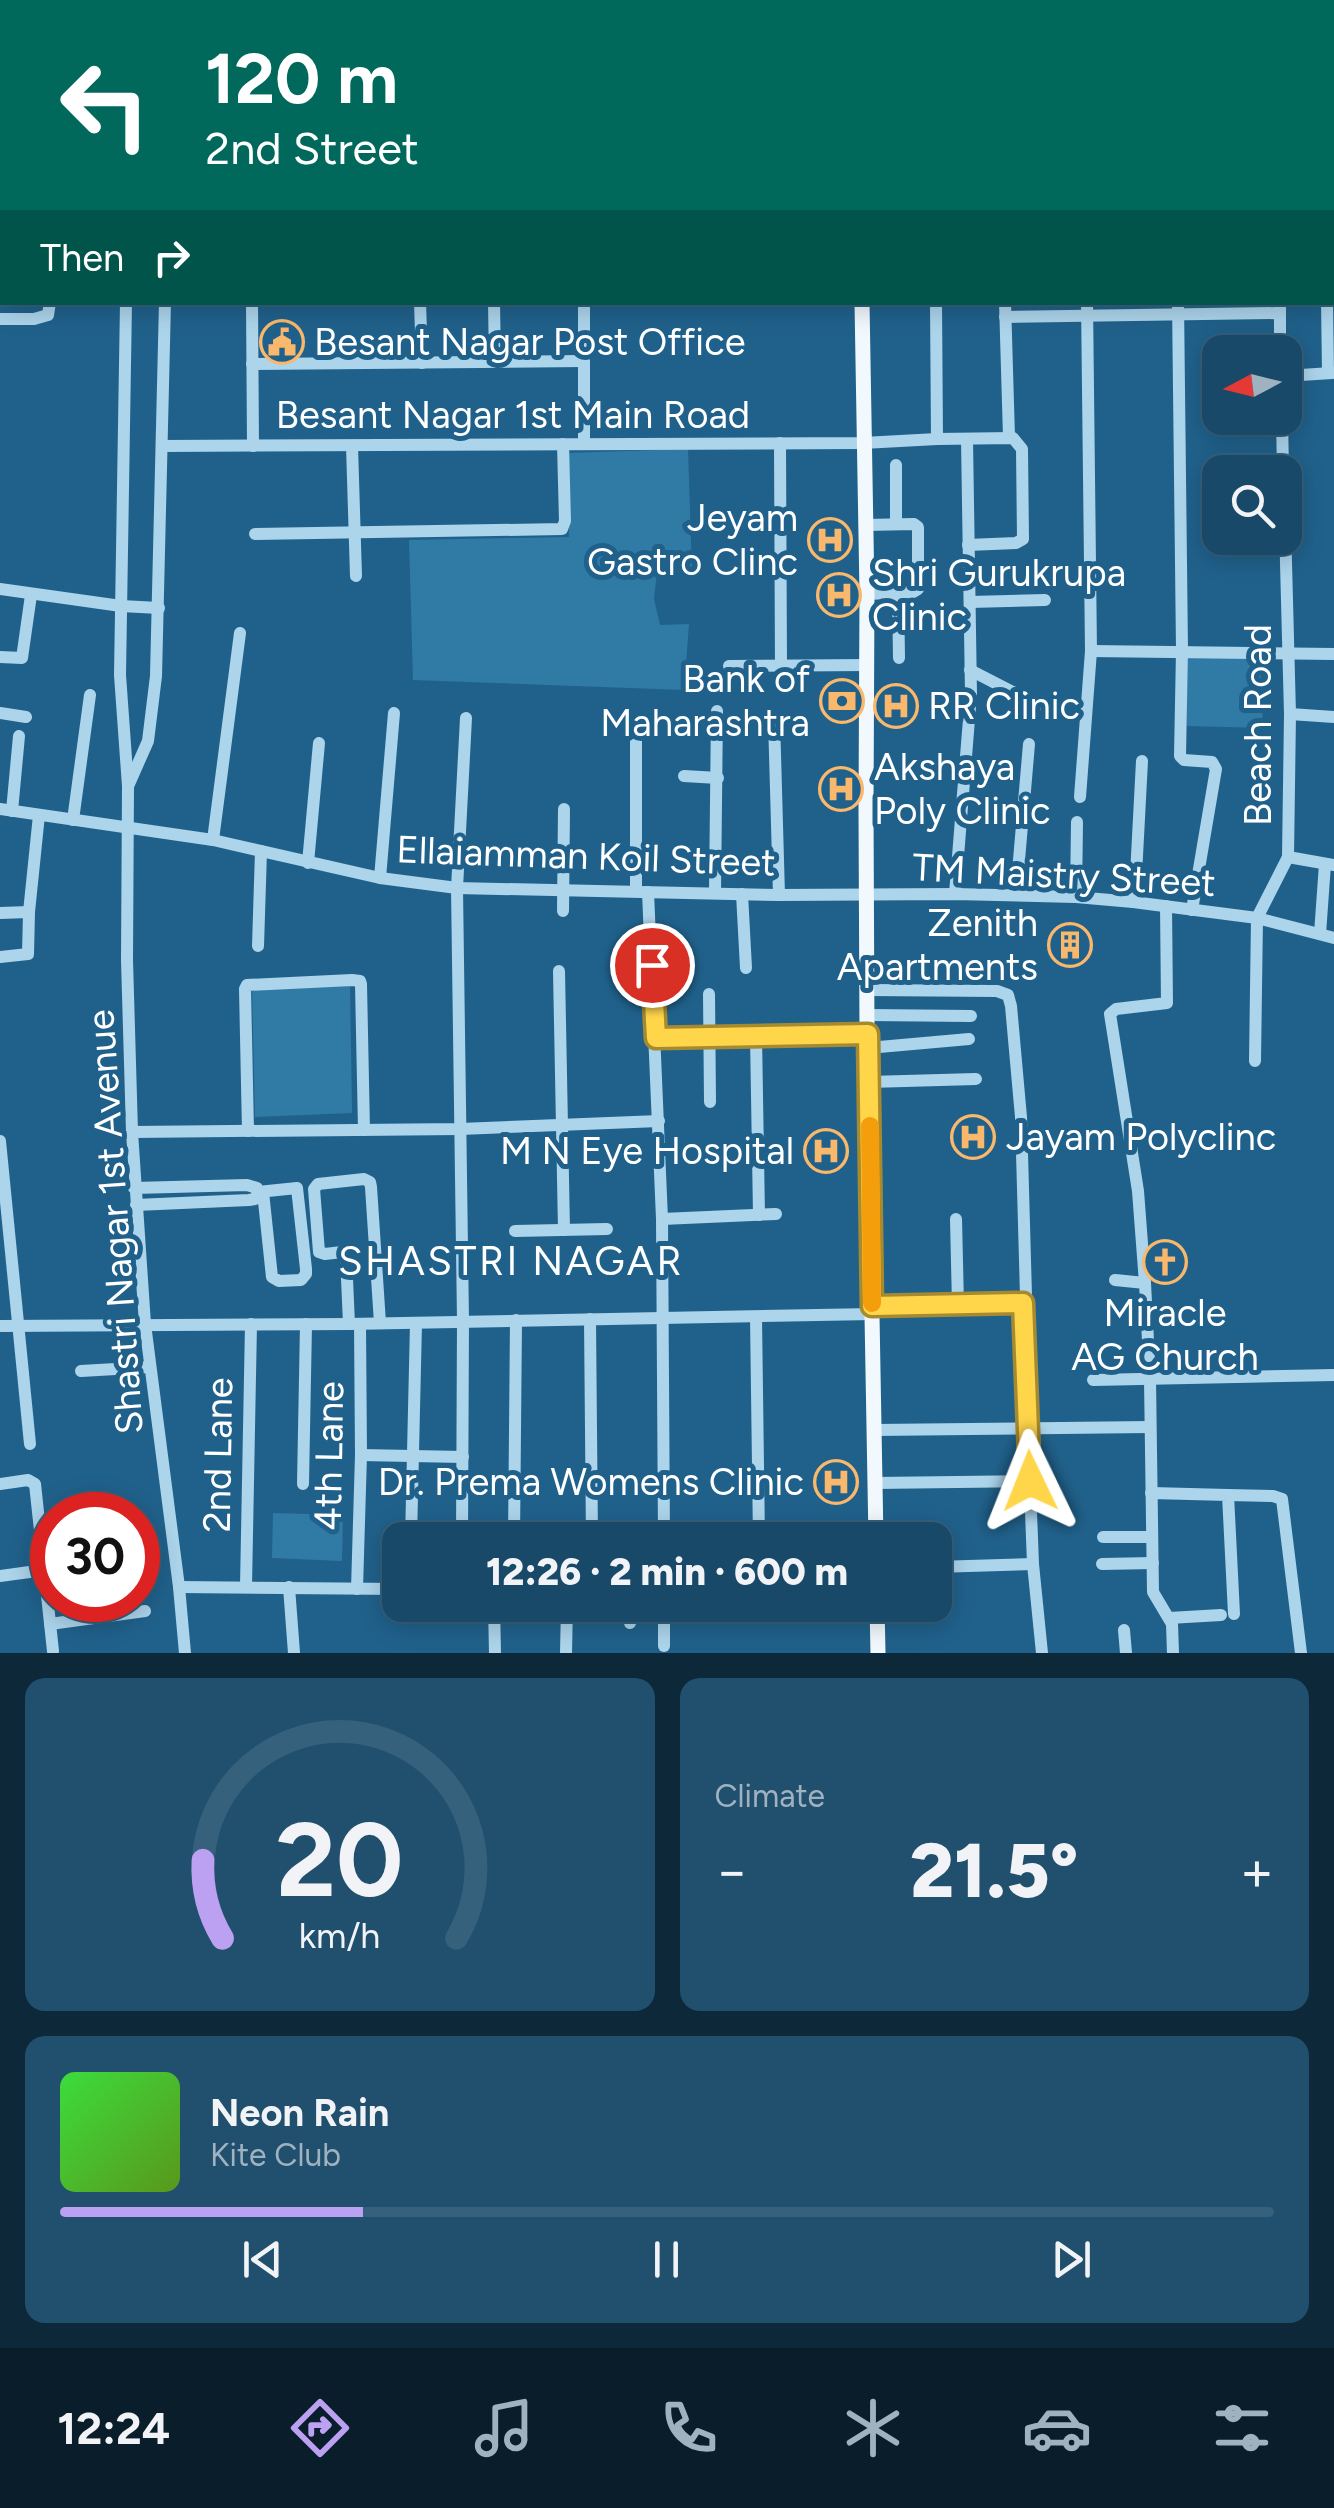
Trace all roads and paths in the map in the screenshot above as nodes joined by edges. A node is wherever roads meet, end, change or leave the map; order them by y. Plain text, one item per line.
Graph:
1 (50, 305) edge
2 (126, 305) edge
3 (165, 305) edge
4 (252, 305) edge
5 (420, 305) edge
6 (494, 305) edge
7 (584, 305) edge
8 (862, 305) edge
9 (936, 305) edge
10 (1327, 305) edge
11 (1178, 308) edge
12 (1280, 308) edge
13 (1087, 309) edge
14 (1005, 310) edge
15 (0, 318) edge
16 (1280, 335) edge
17 (584, 361) junction
18 (422, 362) junction
19 (494, 362) junction
20 (252, 364) junction
21 (1331, 373) edge
22 (1302, 375) edge
23 (1009, 438) junction
24 (937, 439) junction
25 (966, 439) junction
26 (863, 443) junction
27 (562, 444) junction
28 (584, 444) junction
29 (780, 444) junction
30 (162, 446) junction
31 (254, 446) junction
32 (352, 446) junction
33 (896, 465) dead end
34 (896, 524) junction
35 (866, 526) junction
36 (256, 534) dead end
37 (355, 534) junction
38 (968, 545) junction
39 (1286, 555) edge
40 (356, 576) dead end
41 (0, 589) edge
42 (898, 593) junction
43 (868, 594) junction
44 (32, 595) junction
45 (1045, 600) dead end
46 (970, 602) junction
47 (120, 606) junction
48 (159, 608) junction
49 (240, 633) dead end
50 (1091, 650) junction
51 (1182, 650) junction
52 (1289, 652) junction
53 (1334, 654) edge
54 (0, 657) edge
55 (899, 658) dead end
56 (867, 665) junction
57 (728, 666) dead end
58 (782, 666) junction
59 (970, 670) junction
60 (90, 695) dead end
61 (1038, 704) dead end
62 (717, 711) dead end
63 (0, 713) edge
64 (394, 713) dead end
65 (1290, 714) junction
66 (26, 717) dead end
67 (1334, 717) edge
68 (466, 718) dead end
69 (774, 720) dead end
70 (669, 726) dead end
71 (718, 727) junction
72 (636, 732) dead end
73 (19, 736) dead end
74 (319, 743) dead end
75 (1029, 744) dead end
76 (1142, 760) dead end
77 (684, 776) dead end
78 (718, 778) junction
79 (128, 786) junction
80 (1080, 797) dead end
81 (564, 808) dead end
82 (6, 810) edge
83 (39, 815) junction
84 (73, 820) junction
85 (1077, 822) dead end
86 (128, 826) junction
87 (212, 840) junction
88 (260, 851) junction
89 (1288, 857) junction
90 (308, 862) junction
91 (1330, 864) edge
92 (380, 878) junction
93 (456, 888) junction
94 (563, 889) junction
95 (642, 892) junction
96 (715, 892) junction
97 (742, 894) junction
98 (955, 894) junction
99 (779, 895) junction
100 (866, 895) junction
101 (1016, 895) junction
102 (1076, 898) junction
103 (1133, 902) junction
104 (1166, 906) junction
105 (1192, 910) junction
106 (563, 911) dead end
107 (0, 912) edge
108 (28, 912) junction
109 (1257, 918) junction
110 (1327, 936) edge
111 (258, 946) dead end
112 (0, 957) edge
113 (746, 968) dead end
114 (558, 971) dead end
115 (868, 990) junction
116 (709, 994) dead end
117 (868, 1015) junction
118 (972, 1016) dead end
119 (756, 1036) junction
120 (708, 1037) junction
121 (656, 1038) junction
122 (968, 1039) dead end
123 (868, 1041) junction
124 (1255, 1061) dead end
125 (976, 1079) dead end
126 (869, 1082) junction
127 (710, 1102) dead end
128 (659, 1121) junction
129 (561, 1126) junction
130 (460, 1129) junction
131 (364, 1130) junction
132 (132, 1132) junction
133 (248, 1132) junction
134 (0, 1140) edge
135 (134, 1188) junction
136 (261, 1192) junction
137 (136, 1205) junction
138 (776, 1214) dead end
139 (759, 1215) junction
140 (662, 1218) junction
141 (956, 1220) dead end
142 (608, 1229) dead end
143 (564, 1230) junction
144 (516, 1232) dead end
145 (1115, 1280) dead end
146 (1145, 1282) junction
147 (1023, 1303) junction
148 (958, 1305) junction
149 (872, 1310) junction
150 (664, 1317) junction
151 (756, 1317) junction
152 (590, 1319) junction
153 (516, 1320) junction
154 (462, 1321) junction
155 (380, 1323) junction
156 (416, 1323) junction
157 (18, 1324) junction
158 (144, 1324) junction
159 (251, 1324) junction
160 (306, 1324) junction
161 (354, 1324) junction
162 (0, 1326) edge
163 (150, 1367) junction
164 (81, 1371) dead end
165 (1334, 1375) edge
166 (1150, 1379) junction
167 (1093, 1380) dead end
168 (1150, 1427) junction
169 (1028, 1428) junction
170 (874, 1430) junction
171 (30, 1444) dead end
172 (360, 1455) junction
173 (414, 1456) junction
174 (463, 1457) junction
175 (1030, 1481) junction
176 (874, 1483) junction
177 (0, 1484) edge
178 (303, 1484) dead end
179 (36, 1492) edge
180 (1151, 1494) junction
181 (1228, 1494) junction
182 (412, 1522) edge
183 (462, 1522) edge
184 (514, 1522) edge
185 (592, 1522) edge
186 (664, 1522) edge
187 (759, 1522) edge
188 (875, 1522) edge
189 (1152, 1537) junction
190 (1103, 1538) dead end
191 (1152, 1563) junction
192 (1033, 1564) junction
193 (1102, 1564) dead end
194 (952, 1566) edge
195 (30, 1572) edge
196 (0, 1576) edge
197 (246, 1586) junction
198 (179, 1587) junction
199 (289, 1588) junction
200 (357, 1588) junction
201 (382, 1589) edge
202 (1169, 1618) junction
203 (64, 1622) edge
204 (494, 1622) edge
205 (566, 1622) edge
206 (664, 1622) edge
207 (877, 1622) edge
208 (50, 1624) joint
209 (1124, 1630) dead end
210 (664, 1646) dead end
211 (53, 1652) edge
212 (185, 1653) edge
213 (294, 1653) edge
214 (495, 1653) edge
215 (566, 1653) edge
216 (878, 1653) edge
217 (1042, 1653) edge
218 (1126, 1653) edge
219 (1172, 1653) edge
220 (1300, 1653) edge

1 - 15 street
2 - 47 street, Shastri Nagar 1st Avenue
3 - 30 street
4 - 20 street
5 - 18 street
6 - 19 street
7 - 17 street
8 - 26 main road
9 - 24 street
10 - 21 street
11 - 12 street
11 - 13 street
11 - 51 street
12 - 16 street
13 - 14 street
13 - 50 street
14 - 23 street
17 - 19 street
17 - 28 street
18 - 19 street
18 - 20 street
20 - 31 street
21 - 22 street
23 - 25 street, Besant Nagar 1st Main Road
23 - 38 street
24 - 25 street, Besant Nagar 1st Main Road
24 - 26 street, Besant Nagar 1st Main Road
25 - 38 street
26 - 29 street, Besant Nagar 1st Main Road
26 - 35 main road
27 - 28 street, Besant Nagar 1st Main Road
27 - 32 street, Besant Nagar 1st Main Road
27 - 37 street
28 - 29 street, Besant Nagar 1st Main Road
29 - 58 street
30 - 31 street, Besant Nagar 1st Main Road
30 - 48 street
31 - 32 street, Besant Nagar 1st Main Road
32 - 37 street
33 - 34 street
34 - 35 street
34 - 42 street
35 - 43 main road
36 - 37 street
37 - 40 street
38 - 46 street
39 - 52 street, Beach Road
41 - 44 street
42 - 43 street
42 - 55 street
43 - 56 main road
44 - 47 street
44 - 54 street
45 - 46 street
46 - 59 street
47 - 48 street
47 - 79 street, Shastri Nagar 1st Avenue
48 - 79 street
49 - 87 street
50 - 51 street
50 - 80 street
51 - 52 street
51 - 105 street
52 - 53 street
52 - 65 street, Beach Road
56 - 58 street
56 - 100 main road
57 - 58 street
59 - 61 street
59 - 98 street
60 - 84 street
62 - 71 street
63 - 66 street
64 - 92 street
65 - 67 street
65 - 89 street, Beach Road
68 - 93 street
69 - 99 street
70 - 71 street
71 - 78 street
72 - 95 street
73 - 82 street
74 - 90 street
75 - 101 street
76 - 103 street
77 - 78 street
78 - 96 street
79 - 86 street, Shastri Nagar 1st Avenue
81 - 94 street
82 - 83 street, Ellaiamman Koil Street
83 - 84 street, Ellaiamman Koil Street
83 - 108 street
84 - 86 street, Ellaiamman Koil Street
85 - 102 street
86 - 87 street, Ellaiamman Koil Street
86 - 132 street, Shastri Nagar 1st Avenue
87 - 88 street, Ellaiamman Koil Street
88 - 90 street, Ellaiamman Koil Street
88 - 111 street
89 - 91 street
89 - 109 street, Beach Road
90 - 92 street, Ellaiamman Koil Street
91 - 110 street
92 - 93 street, Ellaiamman Koil Street
93 - 94 street, Ellaiamman Koil Street
93 - 130 street
94 - 95 street, Ellaiamman Koil Street
94 - 106 street
95 - 96 street, Ellaiamman Koil Street
95 - 121 street
96 - 97 street, Ellaiamman Koil Street
97 - 99 street, Ellaiamman Koil Street
97 - 113 street
98 - 100 street, TM Maistry Street
98 - 101 street, TM Maistry Street
99 - 100 street, Ellaiamman Koil Street
100 - 115 main road
101 - 102 street, TM Maistry Street
102 - 103 street, TM Maistry Street
103 - 104 street, TM Maistry Street
104 - 105 street, TM Maistry Street
104 - 146 street
105 - 109 street, TM Maistry Street
107 - 108 street
108 - 112 street
109 - 110 street, TM Maistry Street
109 - 124 street
114 - 129 street
115 - 117 main road
115 - 147 street
116 - 120 street
117 - 118 street
117 - 123 main road
119 - 120 street
119 - 123 street
119 - 139 street
120 - 121 street
120 - 127 street
121 - 128 street
122 - 123 street
123 - 126 main road
125 - 126 street
126 - 149 main road
128 - 129 street
128 - 140 street
129 - 130 street
129 - 143 street
130 - 131 street
130 - 154 street
131 - 133 street
131 - 133 street
132 - 133 street
132 - 135 street, Shastri Nagar 1st Avenue
134 - 157 street
135 - 136 street
135 - 137 street, Shastri Nagar 1st Avenue
136 - 136 street
136 - 137 street
137 - 158 street, Shastri Nagar 1st Avenue
138 - 139 street
139 - 140 street
140 - 150 street
141 - 148 street
142 - 143 street
143 - 144 street
145 - 146 street
146 - 166 street
147 - 148 street
147 - 169 street
148 - 149 street
149 - 151 street
149 - 170 main road
150 - 151 street
150 - 152 street
150 - 186 street
151 - 187 street
152 - 153 street
152 - 185 street
153 - 154 street
153 - 184 street
154 - 156 street
154 - 174 street
155 - 156 street
155 - 161 street
155 - 161 street, 4th Lane
156 - 173 street
157 - 158 street
157 - 162 street
157 - 171 street
158 - 159 street
158 - 163 street, Shastri Nagar 1st Avenue
159 - 160 street
159 - 197 street, 2nd Lane
160 - 161 street
160 - 178 street
161 - 172 street, 4th Lane
163 - 164 street
163 - 198 street, Shastri Nagar 1st Avenue
165 - 166 street
166 - 167 street
166 - 168 street
168 - 169 street
168 - 180 street
169 - 170 street
169 - 175 street
170 - 176 main road
172 - 173 street
172 - 200 street, 4th Lane
173 - 174 street
173 - 182 street
174 - 183 street
175 - 176 street
175 - 192 street
176 - 188 main road
177 - 179 street
180 - 181 street
180 - 189 street
181 - 202 street
181 - 220 street
189 - 190 street
189 - 191 street
191 - 193 street
191 - 202 street
192 - 194 street
192 - 217 street
195 - 196 street
197 - 198 street
197 - 199 street
198 - 212 street, Shastri Nagar 1st Avenue
199 - 200 street
199 - 213 street
200 - 201 street
202 - 219 street
203 - 208 street
204 - 214 street
205 - 215 street
206 - 210 street
207 - 216 main road
208 - 211 street
209 - 218 street

